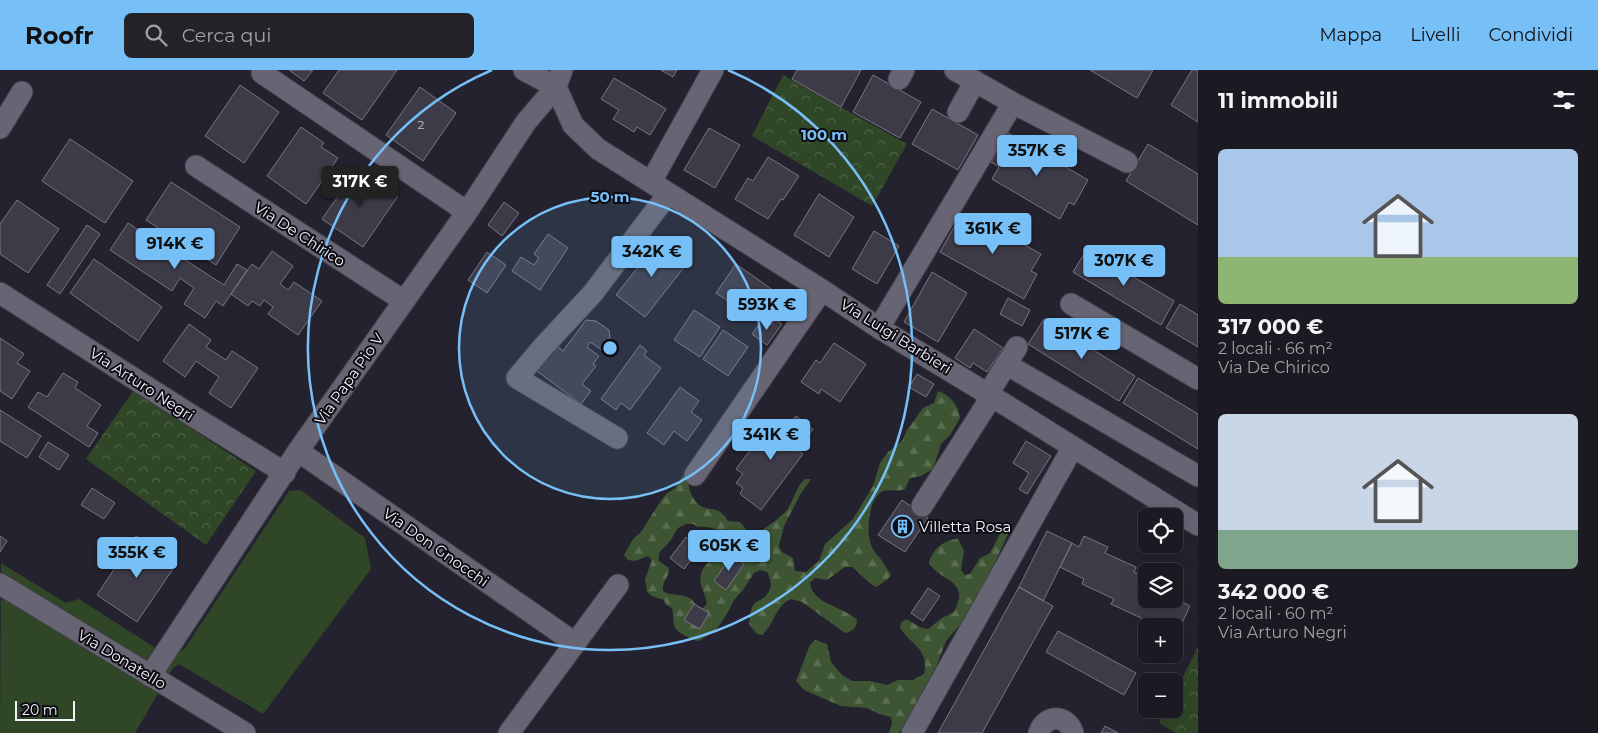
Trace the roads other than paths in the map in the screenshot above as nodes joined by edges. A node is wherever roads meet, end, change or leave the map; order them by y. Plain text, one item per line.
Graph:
1 (524, 70) edge
2 (713, 70) edge
3 (956, 70) edge
4 (262, 73) dead end
5 (559, 79) edge
6 (974, 81) junction
7 (22, 92) dead end
8 (1013, 103) junction
9 (958, 112) dead end
10 (0, 128) edge
11 (1127, 162) dead end
12 (196, 166) dead end
13 (659, 188) junction
14 (467, 212) junction
15 (822, 290) junction
16 (0, 292) edge
17 (404, 301) junction
18 (1071, 304) dead end
19 (879, 328) junction
20 (1198, 379) edge
21 (990, 395) junction
22 (617, 438) dead end
23 (1073, 447) junction
24 (298, 451) junction
25 (285, 473) junction
26 (696, 475) dead end
27 (1198, 476) edge
28 (922, 506) dead end
29 (1198, 524) edge
30 (0, 584) edge
31 (618, 585) dead end
32 (575, 643) junction
33 (150, 676) junction
34 (245, 733) edge
35 (509, 733) edge
36 (912, 733) edge
37 (1039, 733) edge
38 (1073, 733) edge

1 - 5 street
2 - 13 street
3 - 6 street
4 - 14 street
5 - 13 street, Via Luigi Barbieri
5 - 14 street, Via Papa Pio V
6 - 8 street
6 - 9 street
7 - 10 street
8 - 11 street
8 - 19 street
12 - 17 street, Via De Chirico
13 - 15 street, Via Luigi Barbieri
13 - 22 street
14 - 17 street, Via Papa Pio V
15 - 19 street, Via Luigi Barbieri
15 - 26 street
16 - 25 street, Via Arturo Negri
17 - 24 street, Via Papa Pio V
18 - 20 street
19 - 21 street, Via Luigi Barbieri
21 - 23 street, Via Luigi Barbieri
21 - 27 street
21 - 28 street
23 - 29 street, Via Luigi Barbieri
23 - 36 street
24 - 25 street, Via Papa Pio V
24 - 32 street, Via Don Gnocchi
25 - 33 street, Via Papa Pio V
30 - 33 street, Via Donatello
31 - 32 street
32 - 35 street
33 - 34 street, Via Donatello
37 - 38 street

